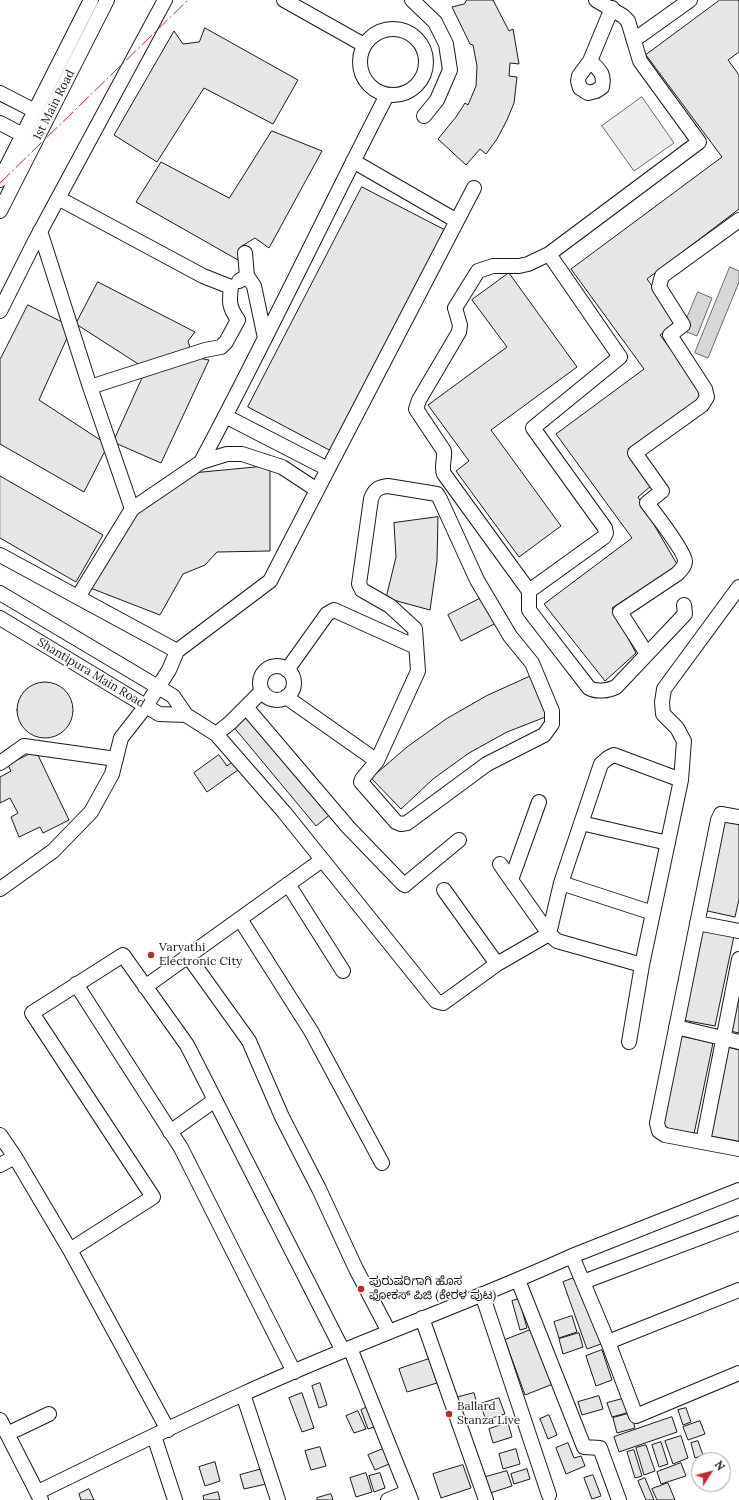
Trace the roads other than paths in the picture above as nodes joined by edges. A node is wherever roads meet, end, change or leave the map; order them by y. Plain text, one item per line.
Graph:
1 (91, 0) edge
2 (107, 0) edge
3 (164, 0) edge
4 (412, 0) edge
5 (596, 0) edge
6 (690, 0) edge
7 (287, 1) edge
8 (612, 8) junction
9 (634, 40) junction
10 (364, 45) junction
11 (590, 61) dead end
12 (0, 93) edge
13 (387, 95) junction
14 (35, 111) junction
15 (424, 116) dead end
16 (0, 123) edge
17 (23, 135) junction
18 (353, 161) junction
19 (0, 180) edge
20 (474, 188) dead end
21 (58, 198) junction
22 (0, 210) edge
23 (739, 220) edge
24 (457, 221) junction
25 (40, 231) junction
26 (245, 253) dead end
27 (549, 254) junction
28 (247, 276) junction
29 (231, 288) junction
30 (0, 311) edge
31 (259, 312) junction
32 (238, 320) junction
33 (265, 338) junction
34 (90, 387) junction
35 (225, 416) junction
36 (201, 462) junction
37 (328, 469) junction
38 (317, 490) junction
39 (132, 509) junction
40 (0, 555) edge
41 (739, 587) edge
42 (529, 591) junction
43 (0, 593) edge
44 (78, 597) junction
45 (684, 605) dead end
46 (0, 618) edge
47 (416, 647) junction
48 (177, 651) junction
49 (647, 654) junction
50 (287, 670) junction
51 (159, 686) junction
52 (262, 691) junction
53 (286, 697) junction
54 (146, 706) junction
55 (246, 707) junction
56 (186, 715) junction
57 (216, 734) junction
58 (116, 759) junction
59 (377, 761) junction
60 (0, 763) edge
61 (681, 780) junction
62 (539, 802) dead end
63 (739, 817) edge
64 (581, 823) junction
65 (459, 840) dead end
66 (668, 843) junction
67 (322, 860) junction
68 (500, 864) dead end
69 (511, 880) junction
70 (561, 883) junction
71 (288, 884) junction
72 (0, 889) edge
73 (444, 890) dead end
74 (653, 913) junction
75 (240, 919) junction
76 (697, 923) junction
77 (739, 931) edge
78 (549, 934) junction
79 (188, 956) junction
80 (739, 959) edge
81 (497, 964) junction
82 (642, 965) junction
83 (343, 971) dead end
84 (76, 984) junction
85 (146, 986) junction
86 (676, 1027) junction
87 (723, 1038) junction
88 (629, 1042) dead end
89 (739, 1042) edge
90 (215, 1100) junction
91 (170, 1132) junction
92 (0, 1135) edge
93 (703, 1142) junction
94 (739, 1149) edge
95 (14, 1156) junction
96 (382, 1163) dead end
97 (0, 1165) edge
98 (739, 1190) edge
99 (739, 1224) edge
100 (70, 1250) junction
101 (572, 1256) junction
102 (518, 1280) junction
103 (583, 1282) junction
104 (739, 1290) edge
105 (482, 1294) junction
106 (422, 1318) junction
107 (390, 1332) junction
108 (608, 1342) junction
109 (346, 1350) junction
110 (294, 1372) junction
111 (739, 1373) edge
112 (243, 1394) junction
113 (49, 1414) dead end
114 (0, 1420) edge
115 (168, 1430) junction
116 (7, 1434) junction
117 (154, 1436) junction
118 (549, 1494) dead end
119 (40, 1496) edge
120 (409, 1496) edge
121 (175, 1500) edge
122 (278, 1500) edge
123 (388, 1500) edge
124 (486, 1500) edge
125 (619, 1500) edge

1 - 14 street, 1st Main Road
2 - 22 street, 1st Main Road
3 - 21 street
4 - 15 street
5 - 8 street
6 - 9 street
7 - 10 street
8 - 9 street
8 - 11 street
9 - 27 street
10 - 13 street
10 - 13 street
12 - 14 street
13 - 18 street
14 - 17 street, 1st Main Road
16 - 17 street
17 - 19 street, 1st Main Road
18 - 24 street
18 - 33 street
20 - 24 street
21 - 25 street
21 - 29 street
23 - 49 street
24 - 37 street
25 - 30 street
25 - 34 street
26 - 28 street
27 - 42 street
27 - 42 street
28 - 29 street
28 - 31 street
29 - 32 street
31 - 32 street
31 - 33 street
32 - 34 street
33 - 35 street
34 - 39 street
35 - 36 street
35 - 37 street
36 - 38 street
36 - 39 street
37 - 38 street
38 - 48 street
39 - 44 street
40 - 44 street
41 - 61 street
42 - 49 street
43 - 51 street
44 - 48 street
45 - 49 street
46 - 54 street, Shantipura Main Road
47 - 50 street
47 - 59 street
47 - 59 street
48 - 51 street
50 - 52 street
50 - 53 street
51 - 54 street
51 - 56 street
52 - 53 street
52 - 55 street
53 - 59 street
54 - 56 street, Shantipura Main Road
54 - 58 street
55 - 57 street
55 - 65 street
56 - 57 street
57 - 67 street
58 - 60 street
58 - 72 street
61 - 64 street
61 - 66 street
62 - 69 street
63 - 76 street
64 - 66 street
64 - 70 street
66 - 74 street
67 - 71 street
67 - 81 street
68 - 69 street
69 - 78 street
70 - 74 street
70 - 78 street
71 - 75 street
71 - 83 street
73 - 81 street
74 - 82 street
75 - 79 street
75 - 96 street
76 - 77 street
76 - 86 street
78 - 81 street
78 - 82 street
79 - 85 street
79 - 107 street
80 - 87 street
82 - 88 street
84 - 85 street
84 - 91 street
84 - 100 street
85 - 90 street
86 - 87 street
86 - 93 street
87 - 89 street
87 - 93 street
90 - 91 street
90 - 109 street
91 - 110 street
92 - 95 street
93 - 94 street
95 - 97 street
95 - 100 street
98 - 101 street
99 - 103 street
100 - 115 street
101 - 102 street
101 - 103 street
102 - 105 street
102 - 125 street
103 - 108 street
104 - 108 street
105 - 106 street
105 - 118 street
106 - 107 street
106 - 124 street
107 - 109 street
108 - 111 street
109 - 110 street
109 - 120 street
110 - 112 street
112 - 115 street
112 - 122 street
113 - 116 street
114 - 116 street
115 - 117 street
116 - 119 street
117 - 119 street
117 - 121 street
120 - 123 street

